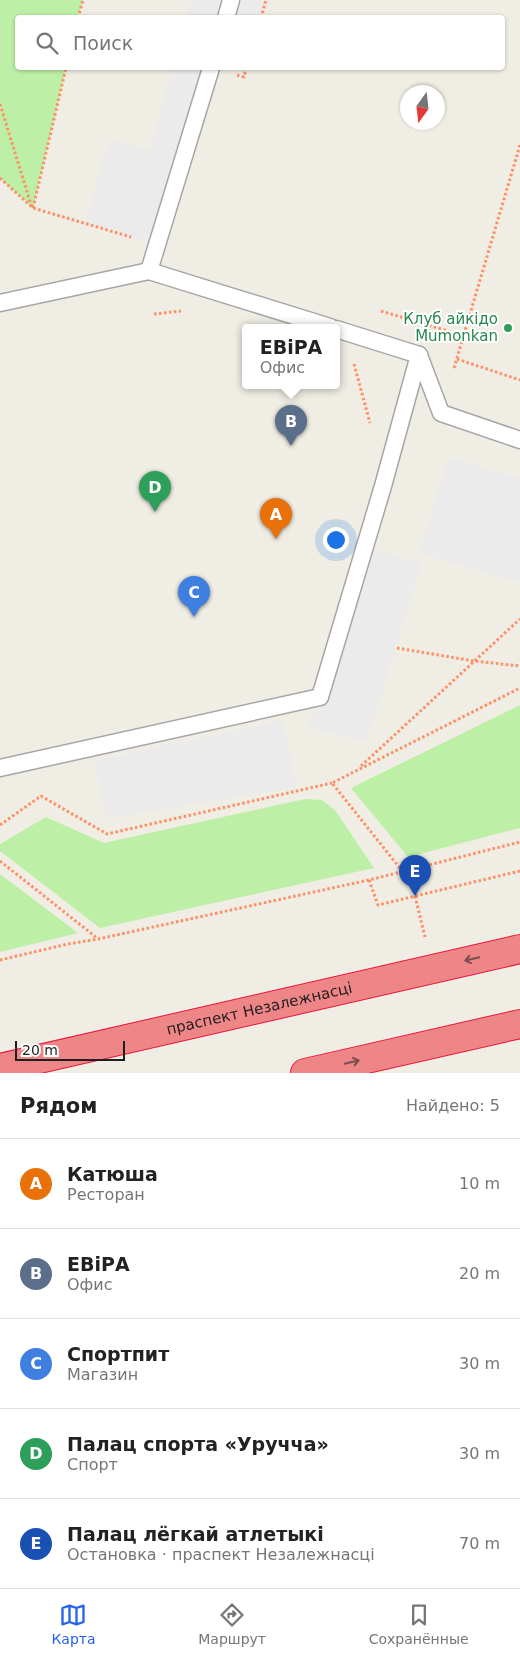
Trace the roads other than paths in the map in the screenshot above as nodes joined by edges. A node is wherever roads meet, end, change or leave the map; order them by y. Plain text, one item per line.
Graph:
1 (231, 0) edge
2 (227, 15) edge
3 (210, 70) edge
4 (149, 271) junction
5 (0, 302) edge
6 (320, 324) edge
7 (340, 330) edge
8 (418, 355) junction
9 (520, 440) edge
10 (0, 768) edge
11 (520, 948) edge
12 (520, 1024) edge
13 (0, 1068) edge
14 (305, 1073) edge

1 - 2 lane
3 - 4 lane
4 - 5 lane
4 - 6 lane
7 - 8 lane
8 - 9 lane
8 - 10 lane
11 -> 13 highway, праспект Незалежнасці
14 -> 12 highway

